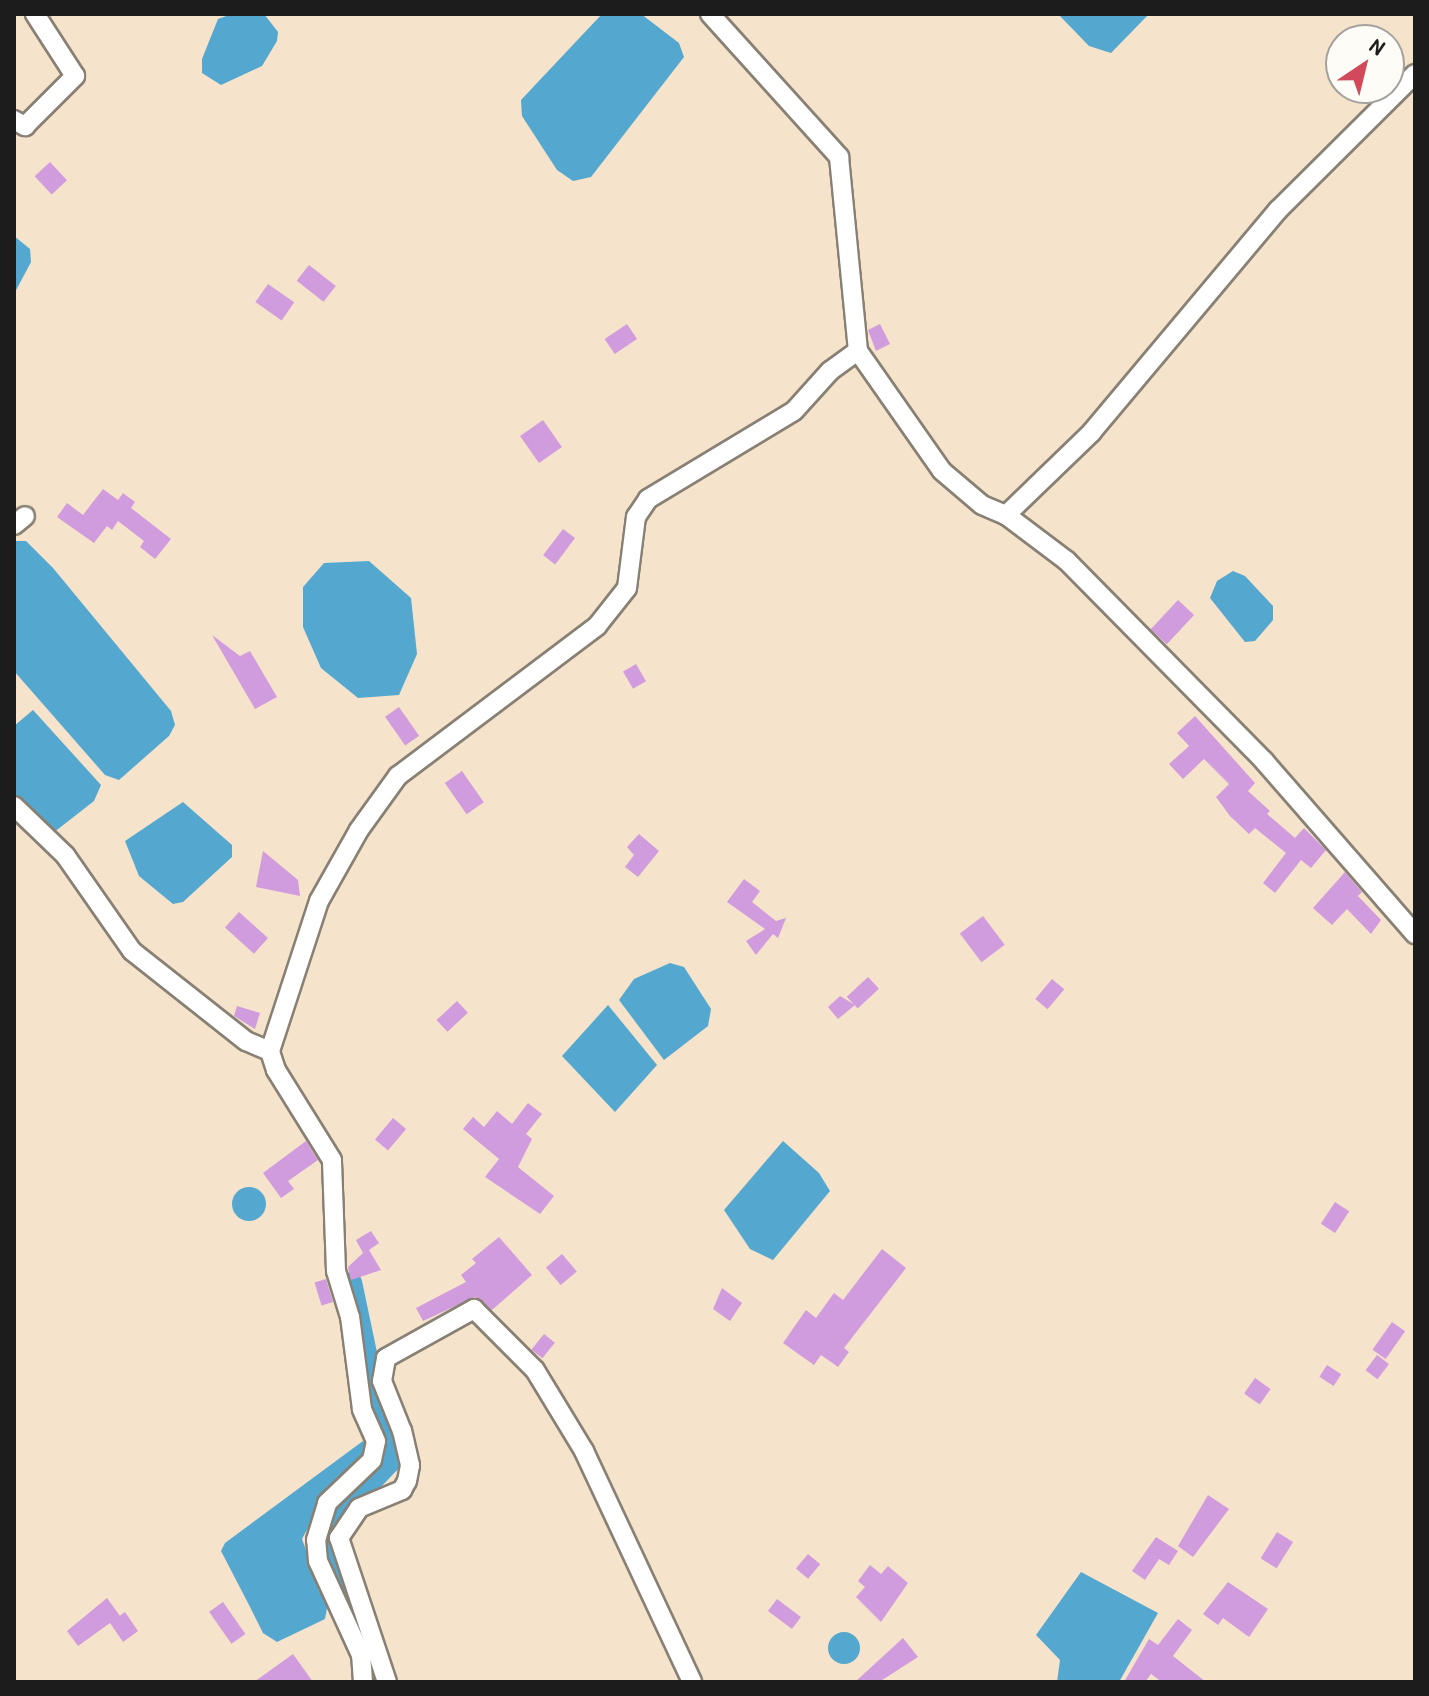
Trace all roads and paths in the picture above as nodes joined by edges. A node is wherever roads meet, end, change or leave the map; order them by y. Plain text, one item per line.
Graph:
1 (35, 14) edge
2 (710, 14) edge
3 (1415, 74) edge
4 (14, 120) edge
5 (858, 351) junction
6 (1006, 515) junction
7 (14, 806) edge
8 (1415, 934) edge
9 (270, 1051) junction
10 (363, 1682) edge
11 (387, 1682) edge
12 (692, 1682) edge

1 - 4 street
2 - 5 street
3 - 6 street
5 - 6 street
5 - 9 street
6 - 8 street
7 - 9 street
9 - 10 street
11 - 12 street

